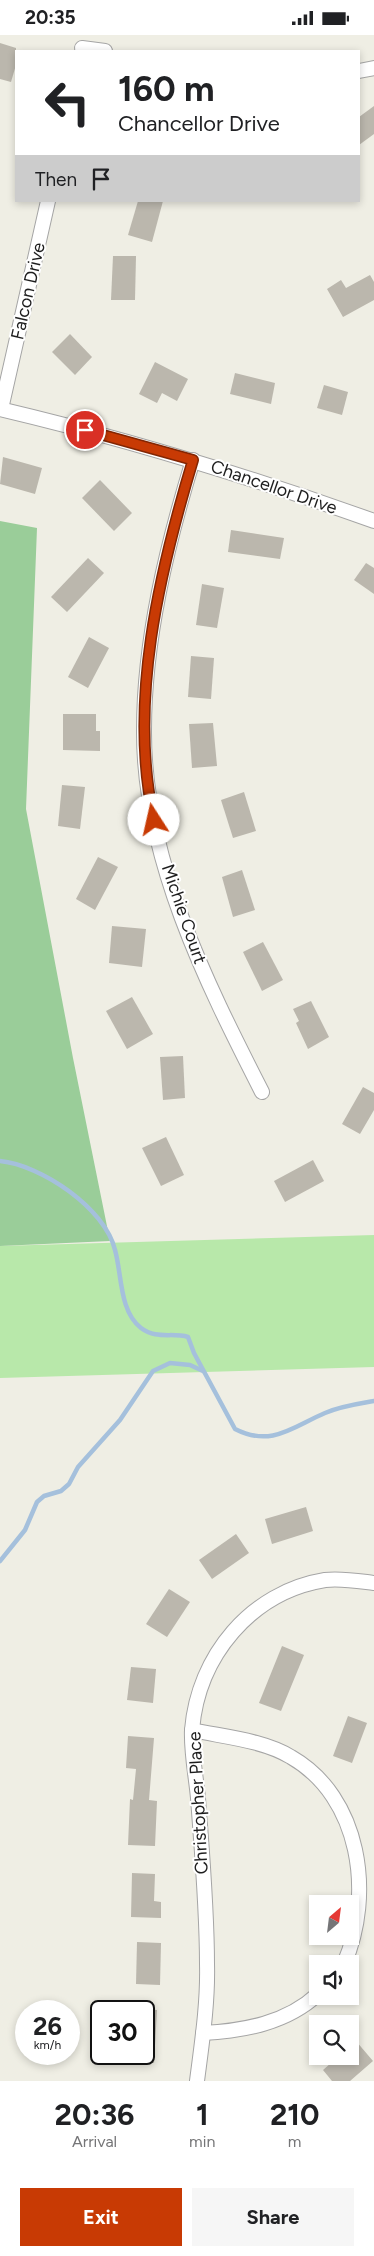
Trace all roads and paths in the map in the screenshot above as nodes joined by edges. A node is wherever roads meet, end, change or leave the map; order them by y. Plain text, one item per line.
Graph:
1 (82, 45) edge
2 (101, 50) edge
3 (374, 68) edge
4 (360, 71) edge
5 (48, 202) edge
6 (1, 409) edge
7 (193, 460) junction
8 (374, 521) edge
9 (262, 1092) dead end
10 (374, 1583) edge
11 (192, 1730) junction
12 (350, 1955) edge
13 (309, 2001) edge
14 (203, 2033) junction
15 (197, 2081) edge

1 - 2 street
3 - 4 street
5 - 6 street, Falcon Drive
6 - 7 street, Chancellor Drive
7 - 8 street, Chancellor Drive
7 - 9 street, Michie Court
10 - 11 street, Christopher Place
11 - 12 street
11 - 14 street, Christopher Place
13 - 14 street
14 - 15 street, Christopher Place

